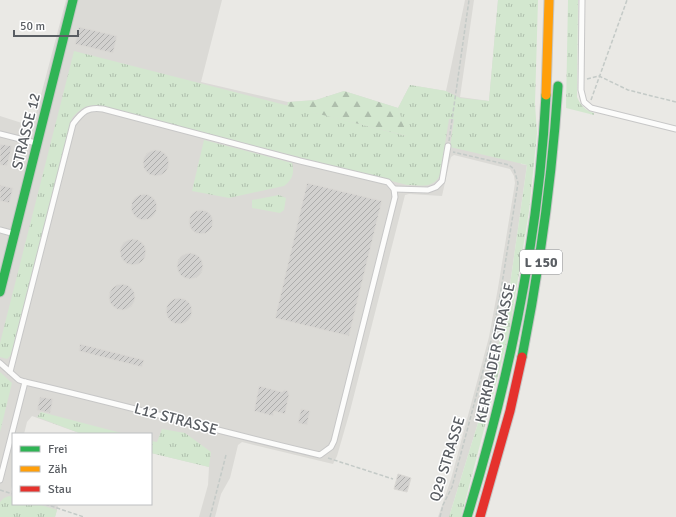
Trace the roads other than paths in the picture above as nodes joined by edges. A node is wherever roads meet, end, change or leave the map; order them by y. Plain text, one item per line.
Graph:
1 (73, 0) edge
2 (549, 0) edge
3 (582, 0) edge
4 (559, 74) dead end
5 (676, 129) edge
6 (0, 134) edge
7 (37, 143) junction
8 (448, 148) road end
9 (394, 190) junction
10 (0, 230) edge
11 (15, 234) junction
12 (0, 292) edge
13 (0, 364) edge
14 (10, 372) junction
15 (25, 382) junction
16 (0, 480) edge
17 (467, 517) edge
18 (480, 517) edge

1 - 7 main road, STRASSE 12
2 - 17 main road, KERKRADER STRASSE / L 150
3 - 5 lane
4 - 18 main road, KERKRADER STRASSE / L 150
6 - 7 lane
7 - 11 main road, STRASSE 12
8 - 9 lane
9 - 14 lane
9 - 15 lane, L12 STRASSE
10 - 11 lane
11 - 12 main road, STRASSE 12
13 - 14 lane
14 - 15 lane
15 - 16 lane

